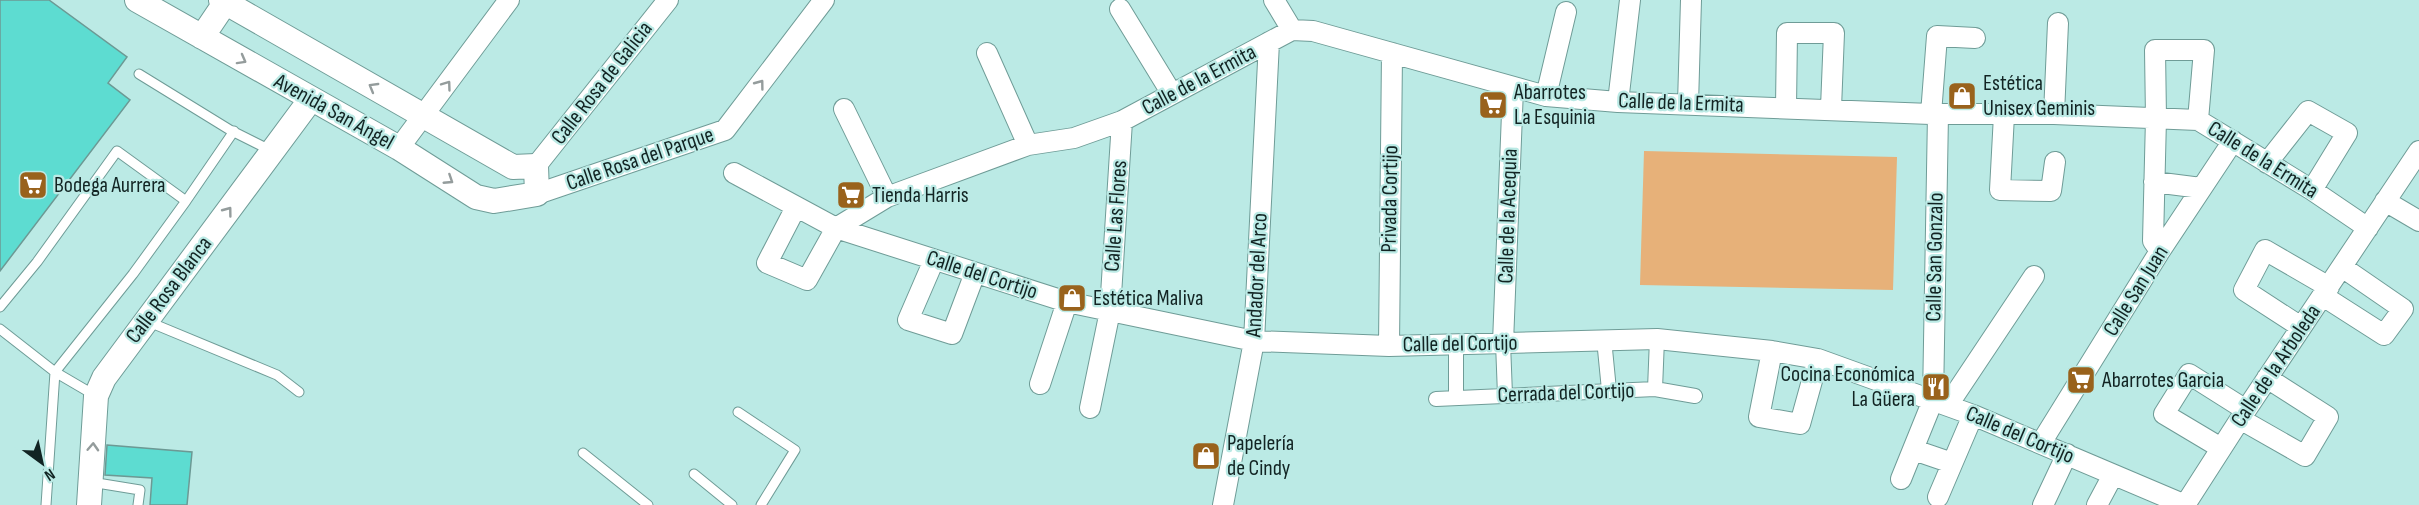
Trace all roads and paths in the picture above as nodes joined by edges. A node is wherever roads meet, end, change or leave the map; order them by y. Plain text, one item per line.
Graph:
1 (136, 0) edge
2 (509, 0) edge
3 (668, 0) edge
4 (824, 0) edge
5 (1274, 0) edge
6 (1630, 0) edge
7 (1691, 0) edge
8 (223, 1) edge
9 (1120, 9) dead end
10 (1566, 12) dead end
11 (2058, 23) dead end
12 (1292, 30) junction
13 (202, 37) junction
14 (1975, 38) dead end
15 (1269, 42) junction
16 (987, 53) dead end
17 (1392, 53) junction
18 (139, 75) dead end
19 (1513, 88) junction
20 (1172, 94) junction
21 (1546, 96) junction
22 (311, 99) junction
23 (1618, 102) junction
24 (1688, 104) junction
25 (1786, 107) junction
26 (1831, 108) junction
27 (844, 109) dead end
28 (1934, 114) junction
29 (2054, 114) junction
30 (2004, 115) junction
31 (424, 116) junction
32 (2156, 118) junction
33 (2198, 120) junction
34 (1122, 121) junction
35 (234, 131) junction
36 (2233, 141) junction
37 (1028, 145) junction
38 (399, 148) junction
39 (273, 151) junction
40 (2419, 151) edge
41 (2055, 162) dead end
42 (2267, 163) junction
43 (536, 166) junction
44 (734, 173) dead end
45 (2154, 182) junction
46 (2201, 188) junction
47 (2312, 190) junction
48 (537, 194) junction
49 (887, 197) junction
50 (186, 201) junction
51 (2385, 201) junction
52 (796, 207) junction
53 (2419, 221) edge
54 (836, 228) junction
55 (2368, 228) junction
56 (2160, 251) junction
57 (934, 260) junction
58 (2342, 267) junction
59 (975, 273) junction
60 (2034, 276) dead end
61 (2326, 291) junction
62 (1067, 302) junction
63 (0, 307) edge
64 (1110, 311) junction
65 (147, 321) junction
66 (2301, 327) junction
67 (0, 329) edge
68 (1604, 339) junction
69 (1657, 339) junction
70 (1254, 340) junction
71 (1503, 343) junction
72 (1456, 344) junction
73 (1389, 346) junction
74 (1772, 351) junction
75 (1818, 358) junction
76 (55, 372) junction
77 (2267, 378) junction
78 (1040, 384) dead end
79 (1655, 389) junction
80 (1609, 390) junction
81 (299, 392) dead end
82 (1505, 395) junction
83 (96, 396) junction
84 (1695, 396) dead end
85 (1456, 398) junction
86 (1436, 399) dead end
87 (1940, 403) junction
88 (1090, 408) dead end
89 (738, 412) dead end
90 (2243, 414) junction
91 (1973, 415) junction
92 (2041, 443) junction
93 (2221, 448) junction
94 (1914, 450) junction
95 (583, 453) dead end
96 (2067, 454) junction
97 (1952, 463) junction
98 (694, 474) dead end
99 (2113, 475) junction
100 (1901, 479) dead end
101 (90, 493) edge
102 (1938, 497) dead end
103 (46, 505) edge
104 (138, 505) edge
105 (648, 505) edge
106 (732, 505) edge
107 (761, 505) edge
108 (1223, 505) edge
109 (2043, 505) edge
110 (2097, 505) edge
111 (2185, 505) edge

1 - 13 street, Avenida San Ángel
31 -> 2 street
3 - 43 street, Calle Rosa de Galicia
48 -> 4 street, Calle Rosa del Parque
5 - 12 street
6 - 23 street
7 - 24 street
8 - 13 street
31 -> 8 street, Avenida San Ángel
9 - 20 street
10 - 21 street
11 - 29 street
12 - 15 street, Calle de la Ermita
12 - 17 street, Calle de la Ermita
13 -> 22 street, Avenida San Ángel
14 - 28 street, Calle San Gonzalo
15 - 20 street, Calle de la Ermita
15 - 70 street, Andador del Arco
16 - 37 street
17 - 19 street, Calle de la Ermita
17 - 73 street, Privada Cortijo
18 - 35 lane
19 - 21 street, Calle de la Ermita
19 - 71 street, Calle de la Acequia
20 - 34 street, Calle de la Ermita
21 - 23 street, Calle de la Ermita
22 - 38 street, Avenida San Ángel
22 - 39 street, Calle Rosa Blanca
23 - 24 street, Calle de la Ermita
24 - 25 street, Calle de la Ermita
25 - 26 street, Calle de la Ermita
25 - 26 street
26 - 28 street, Calle de la Ermita
27 - 49 street
28 - 30 street, Calle de la Ermita
28 - 87 street, Calle San Gonzalo
29 - 30 street, Calle de la Ermita
29 - 32 street, Calle de la Ermita
30 - 41 street
31 - 38 street
31 - 43 street, Avenida San Ángel
32 - 33 street, Calle de la Ermita
32 - 33 street
32 - 45 street
33 - 36 street, Calle de la Ermita
34 - 37 street, Calle de la Ermita
34 - 64 street, Calle Las Flores
35 - 39 lane
35 - 50 lane
36 - 42 street, Calle de la Ermita
36 - 46 street, Calle San Juan
37 - 49 street, Calle de la Ermita
38 -> 48 street, Avenida San Ángel
65 -> 39 street, Calle Rosa Blanca
40 - 51 street, Calle de la Arboleda
42 - 47 street, Calle de la Ermita
42 - 47 street
43 - 48 street
44 - 52 street, Calle del Cortijo
45 - 46 street
45 - 56 street
46 - 56 street, Calle San Juan
47 - 55 street, Calle de la Ermita
49 - 54 street, Calle de la Ermita
50 - 63 lane
50 - 76 lane
51 - 53 street
51 - 55 street, Calle de la Arboleda
52 - 54 street, Calle del Cortijo
52 - 54 street
54 - 57 street, Calle del Cortijo
55 - 58 street, Calle de la Arboleda
56 - 92 street, Calle San Juan
57 - 59 street, Calle del Cortijo
57 - 59 street
58 - 61 street, Calle de la Arboleda
58 - 61 street
59 - 62 street, Calle del Cortijo
60 - 87 street
61 - 66 street, Calle de la Arboleda
61 - 66 street
62 - 64 street, Calle del Cortijo
62 - 78 street
64 - 70 street, Calle del Cortijo
64 - 88 street, Calle Las Flores
65 - 81 lane
65 - 83 street, Calle Rosa Blanca
66 - 77 street, Calle de la Arboleda
67 - 76 lane
68 - 69 street, Calle del Cortijo
68 - 71 street, Calle del Cortijo
68 - 80 street
69 - 74 street, Calle del Cortijo
69 - 79 street
70 - 73 street, Calle del Cortijo
70 - 108 street, Andador del Arco
71 - 72 street, Calle del Cortijo
71 - 82 street
72 - 73 street, Calle del Cortijo
72 - 85 street
74 - 75 street, Calle del Cortijo
74 - 75 street
75 - 87 street, Calle del Cortijo
76 - 83 lane
76 - 103 lane
77 - 90 street, Calle de la Arboleda
77 - 90 street
79 - 80 street, Cerrada del Cortijo
79 - 84 street, Cerrada del Cortijo
80 - 82 street, Cerrada del Cortijo
82 - 85 street, Cerrada del Cortijo
101 -> 83 street, Calle Rosa Blanca
85 - 86 street, Cerrada del Cortijo
87 - 91 street, Calle del Cortijo
87 - 94 street
89 - 107 lane
90 - 93 street, Calle de la Arboleda
90 - 93 street
91 - 92 street, Calle del Cortijo
91 - 97 street
92 - 96 street, Calle del Cortijo
93 - 111 street, Calle de la Arboleda
94 - 97 street
94 - 100 street
95 - 105 lane
96 - 99 street, Calle del Cortijo
96 - 109 street
97 - 102 street
98 - 106 lane
99 - 110 street
99 - 111 street, Calle del Cortijo
101 - 104 lane

